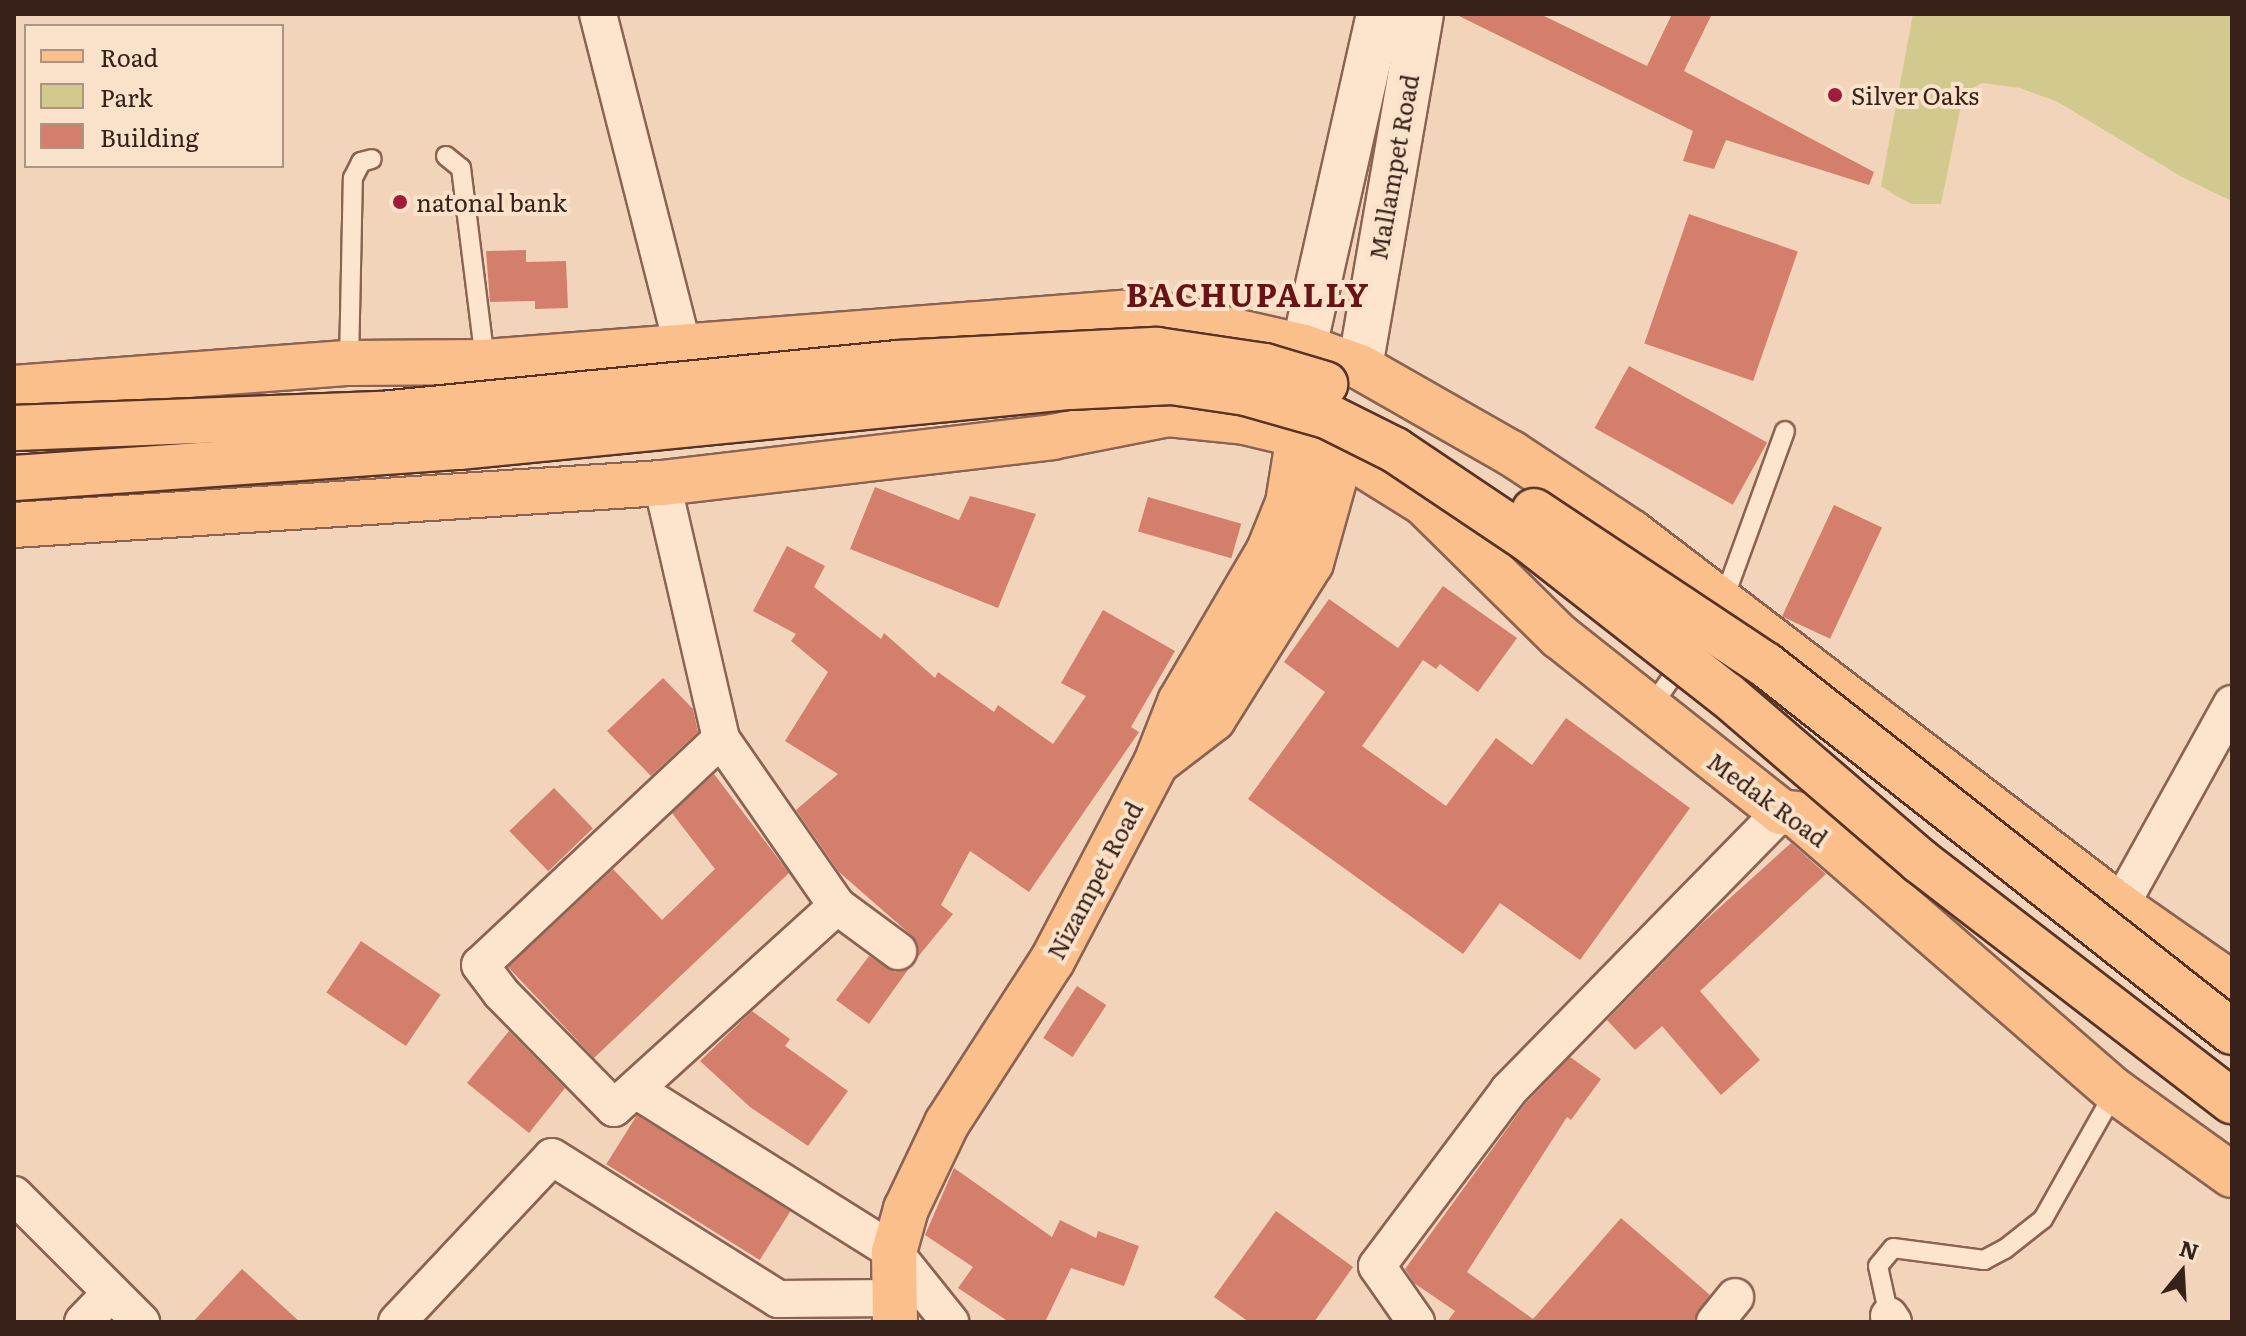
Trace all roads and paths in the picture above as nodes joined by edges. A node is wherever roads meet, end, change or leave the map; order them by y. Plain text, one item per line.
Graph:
1 (598, 14) edge
2 (1379, 14) edge
3 (1421, 14) edge
4 (446, 156) dead end
5 (372, 159) dead end
6 (807, 337) junction
7 (683, 347) junction
8 (1304, 347) junction
9 (485, 362) junction
10 (349, 363) junction
11 (1360, 367) junction
12 (14, 388) edge
13 (14, 428) edge
14 (1785, 431) dead end
15 (1299, 435) junction
16 (1342, 452) junction
17 (822, 464) junction
18 (14, 478) edge
19 (662, 483) junction
20 (14, 525) edge
21 (1724, 600) junction
22 (2232, 704) edge
23 (1650, 709) junction
24 (721, 739) junction
25 (1156, 763) junction
26 (1781, 812) junction
27 (837, 906) junction
28 (2120, 906) junction
29 (898, 951) dead end
30 (2232, 984) edge
31 (2232, 1032) edge
32 (636, 1090) junction
33 (2115, 1091) junction
34 (2232, 1101) edge
35 (2232, 1175) edge
36 (14, 1195) edge
37 (894, 1252) junction
38 (111, 1293) junction
39 (894, 1310) edge
40 (1891, 1319) edge
41 (83, 1322) edge
42 (141, 1322) edge
43 (397, 1322) edge
44 (950, 1322) edge
45 (1416, 1322) edge

1 - 7 street
2 - 8 main road, Mallampet Road
3 - 11 main road, Mallampet Road
4 - 9 lane
5 - 10 lane
6 - 7 main road
6 - 8 main road
6 - 17 main road
7 - 9 main road
8 - 11 main road
9 - 10 main road
10 - 12 main road
11 - 21 main road
13 - 31 main road, bridge
14 - 21 lane
15 - 16 main road, Medak Road
15 - 17 main road, Medak Road
15 - 25 main road, Nizampet Road
16 - 23 main road, Medak Road
16 - 25 main road
17 - 19 main road, Medak Road
18 - 34 main road, bridge
19 - 20 main road, Medak Road
19 - 24 street
21 - 23 lane
21 - 28 main road
22 - 28 street
23 - 26 main road, Medak Road
24 - 27 street
24 - 32 street
25 - 37 main road, Nizampet Road
26 - 33 main road, Medak Road
26 - 45 street
27 - 29 street
27 - 32 street
28 - 30 main road
32 - 37 street
33 - 35 main road, Medak Road
33 - 40 lane
36 - 38 street
37 - 39 main road, Nizampet Road
37 - 44 street
38 - 41 street
38 - 42 street
39 - 43 street

